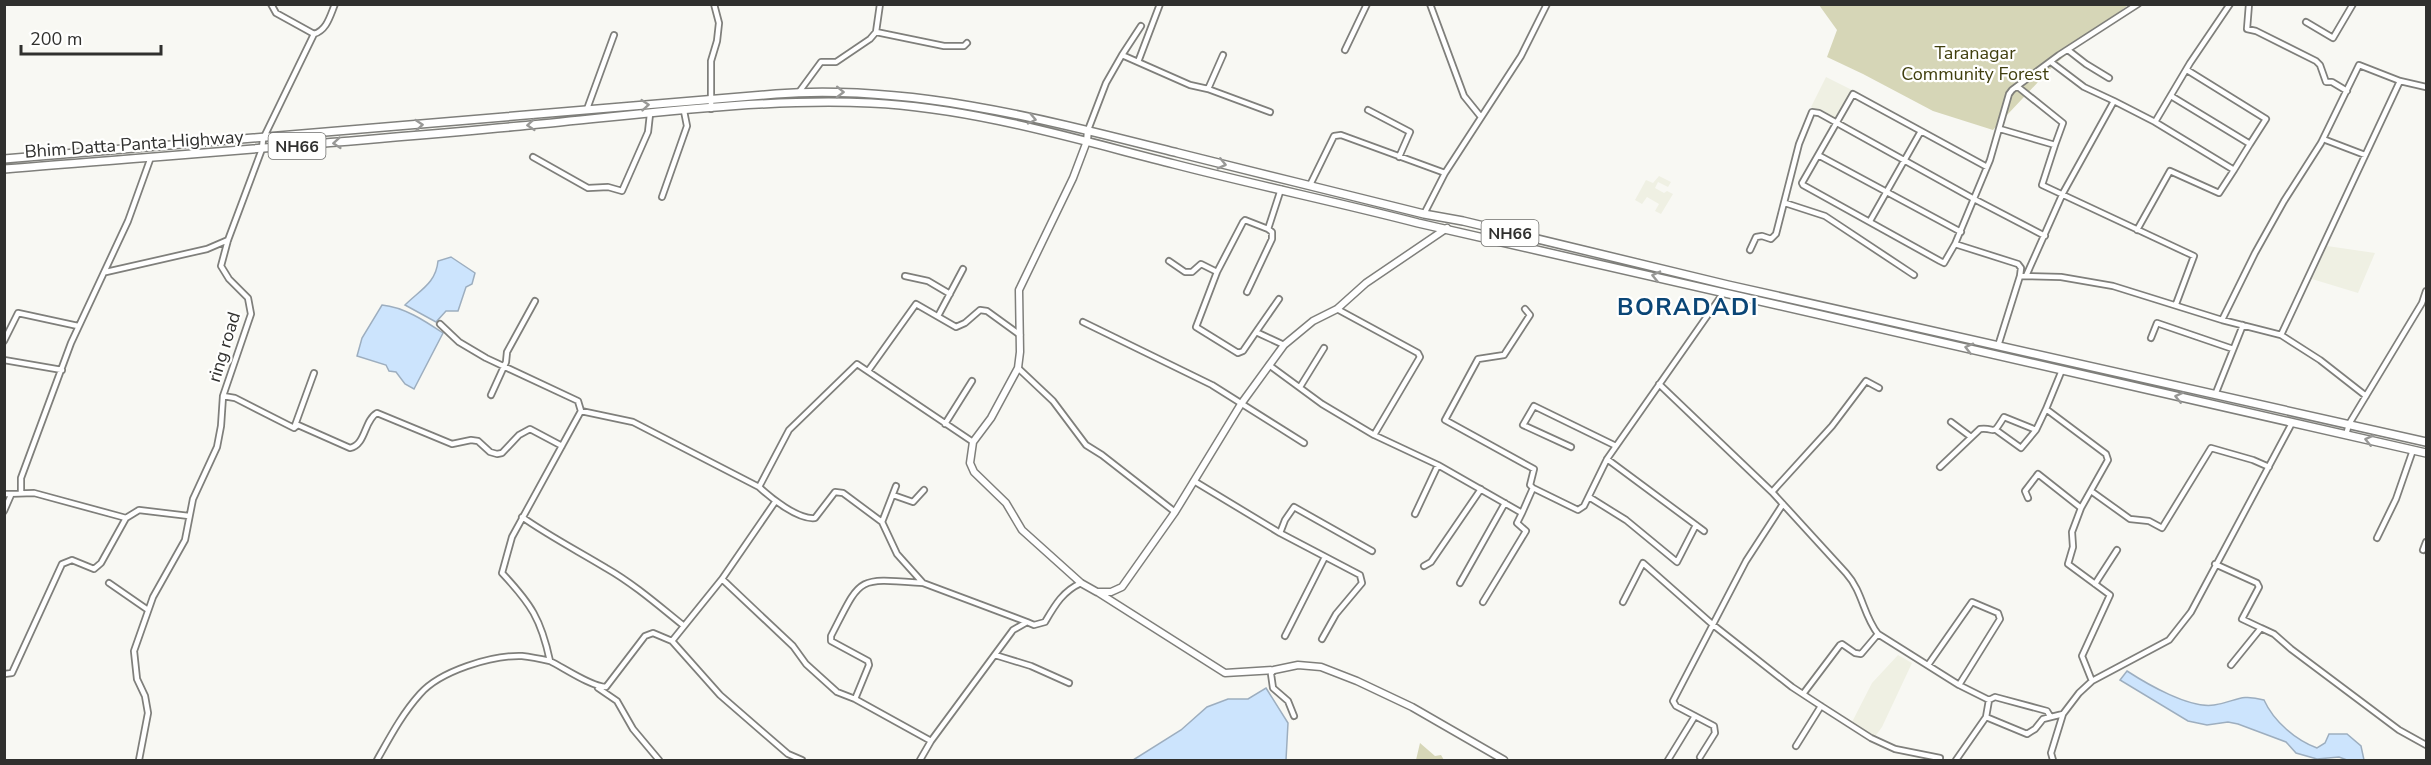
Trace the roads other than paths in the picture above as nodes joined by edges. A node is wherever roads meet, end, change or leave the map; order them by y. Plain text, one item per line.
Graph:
1 (271, 4) edge
2 (335, 4) edge
3 (714, 4) edge
4 (880, 4) edge
5 (1160, 4) edge
6 (1367, 4) edge
7 (1430, 4) edge
8 (1547, 4) edge
9 (2138, 4) edge
10 (2230, 4) edge
11 (2249, 4) edge
12 (2353, 4) edge
13 (2306, 22) dead end
14 (1141, 26) dead end
15 (876, 32) junction
16 (314, 34) junction
17 (614, 35) dead end
18 (967, 43) dead end
19 (1345, 50) dead end
20 (2068, 50) junction
21 (1122, 55) junction
22 (1223, 55) dead end
23 (1138, 62) junction
24 (2051, 62) junction
25 (2187, 70) junction
26 (2109, 78) dead end
27 (2400, 81) junction
28 (2018, 87) junction
29 (2427, 87) edge
30 (1208, 89) junction
31 (2347, 91) junction
32 (799, 92) junction
33 (2171, 96) junction
34 (711, 100) junction
35 (2114, 101) junction
36 (711, 109) junction
37 (587, 110) junction
38 (1368, 110) dead end
39 (684, 111) junction
40 (1270, 112) dead end
41 (650, 114) junction
42 (1480, 117) junction
43 (2155, 122) junction
44 (1837, 123) junction
45 (2000, 129) junction
46 (1088, 130) junction
47 (1921, 131) junction
48 (263, 138) junction
49 (2323, 139) junction
50 (1087, 141) junction
51 (2250, 144) junction
52 (2055, 145) junction
53 (262, 149) junction
54 (1818, 155) junction
55 (2365, 155) junction
56 (532, 157) dead end
57 (1399, 157) junction
58 (151, 158) junction
59 (4, 159) edge
60 (1905, 160) junction
61 (1987, 167) junction
62 (4, 170) edge
63 (2234, 170) junction
64 (1445, 173) junction
65 (1310, 185) junction
66 (1281, 189) junction
67 (1888, 192) junction
68 (2063, 193) junction
69 (662, 197) dead end
70 (1974, 199) junction
71 (1785, 203) junction
72 (1424, 214) junction
73 (1870, 221) junction
74 (1447, 228) junction
75 (1268, 229) junction
76 (2137, 230) junction
77 (1961, 232) junction
78 (2045, 236) junction
79 (228, 240) junction
80 (1955, 244) junction
81 (1750, 250) dead end
82 (1169, 261) dead end
83 (963, 269) dead end
84 (1217, 272) junction
85 (103, 274) junction
86 (1914, 275) dead end
87 (905, 276) dead end
88 (2020, 276) junction
89 (2026, 276) junction
90 (2427, 291) edge
91 (1247, 292) dead end
92 (1724, 292) junction
93 (950, 294) junction
94 (1279, 299) dead end
95 (534, 301) dead end
96 (2176, 304) junction
97 (1337, 309) junction
98 (1525, 309) dead end
99 (938, 316) junction
100 (2222, 320) junction
101 (1083, 322) dead end
102 (440, 324) dead end
103 (2243, 325) junction
104 (78, 326) junction
105 (1256, 332) junction
106 (1020, 335) junction
107 (2281, 335) junction
108 (2151, 338) dead end
109 (4, 341) edge
110 (1284, 345) junction
111 (1998, 345) junction
112 (1324, 348) dead end
113 (2233, 350) junction
114 (1996, 355) junction
115 (4, 360) edge
116 (1268, 364) junction
117 (503, 366) junction
118 (1018, 368) junction
119 (62, 370) junction
120 (868, 370) junction
121 (2062, 370) junction
122 (314, 373) dead end
123 (972, 381) dead end
124 (1659, 384) junction
125 (1300, 387) junction
126 (1879, 388) dead end
127 (491, 395) dead end
128 (2215, 395) junction
129 (223, 396) junction
130 (2366, 396) junction
131 (1241, 404) junction
132 (2046, 409) junction
133 (581, 411) junction
134 (1951, 422) dead end
135 (2292, 423) junction
136 (945, 424) junction
137 (2349, 424) junction
138 (294, 428) junction
139 (1996, 430) junction
140 (2036, 430) junction
141 (1374, 435) junction
142 (2346, 435) junction
143 (1971, 437) junction
144 (973, 442) junction
145 (2427, 442) edge
146 (1304, 443) dead end
147 (562, 446) junction
148 (1616, 446) junction
149 (1571, 447) dead end
150 (2413, 450) junction
151 (2427, 453) edge
152 (1607, 459) junction
153 (1438, 465) junction
154 (1940, 467) dead end
155 (2269, 467) junction
156 (1194, 481) junction
157 (896, 486) dead end
158 (759, 487) junction
159 (1533, 488) junction
160 (924, 489) dead end
161 (1481, 489) junction
162 (2091, 491) junction
163 (21, 492) junction
164 (1772, 492) junction
165 (4, 494) edge
166 (11, 495) junction
167 (893, 495) junction
168 (1589, 498) junction
169 (2028, 498) dead end
170 (775, 502) junction
171 (1505, 503) junction
172 (1783, 504) junction
173 (2081, 508) junction
174 (4, 511) edge
175 (1175, 512) junction
176 (1522, 513) junction
177 (1415, 514) dead end
178 (189, 516) junction
179 (522, 517) junction
180 (126, 518) junction
181 (882, 522) junction
182 (1696, 525) junction
183 (1704, 531) dead end
184 (1280, 533) junction
185 (2377, 538) dead end
186 (2427, 542) edge
187 (2116, 549) dead end
188 (1372, 550) dead end
189 (2423, 550) dead end
190 (1325, 557) junction
191 (2215, 564) junction
192 (1424, 566) dead end
193 (722, 579) junction
194 (923, 582) junction
195 (1081, 582) junction
196 (109, 583) dead end
197 (1460, 583) dead end
198 (2095, 584) junction
199 (1097, 592) junction
200 (1483, 602) dead end
201 (1623, 602) dead end
202 (148, 610) junction
203 (1027, 622) junction
204 (1712, 624) junction
205 (684, 626) junction
206 (2261, 628) junction
207 (1878, 634) junction
208 (1285, 636) dead end
209 (1322, 639) dead end
210 (672, 641) junction
211 (995, 655) junction
212 (550, 661) junction
213 (1928, 665) junction
214 (2231, 665) dead end
215 (1274, 670) junction
216 (4, 674) edge
217 (2092, 681) junction
218 (1069, 683) dead end
219 (1959, 686) junction
220 (597, 687) junction
221 (1803, 694) junction
222 (855, 699) junction
223 (1989, 700) junction
224 (1821, 706) junction
225 (2063, 714) junction
226 (1294, 716) dead end
227 (1695, 716) junction
228 (2050, 716) junction
229 (1986, 717) junction
230 (931, 741) junction
231 (2427, 745) edge
232 (1797, 746) dead end
233 (1700, 757) dead end
234 (139, 760) edge
235 (377, 760) edge
236 (659, 760) edge
237 (802, 760) edge
238 (920, 760) edge
239 (1504, 760) edge
240 (1668, 760) edge
241 (1940, 760) edge
242 (1959, 760) edge
243 (2053, 760) edge

1 - 16 street
2 - 16 street
3 - 34 street
4 - 15 street
5 - 23 street
6 - 19 street
7 - 42 street
8 - 42 street
9 - 20 street
10 - 25 street
11 - 31 street
12 - 13 street
14 - 21 street
15 - 18 street
15 - 32 street
16 - 48 street
17 - 37 street
20 - 24 street
20 - 26 street
21 - 23 street
21 - 46 street
22 - 30 street
23 - 30 street
24 - 28 street
24 - 35 street
25 - 33 street
25 - 51 street
27 - 29 street
27 - 31 street
27 - 55 street
28 - 45 street
28 - 52 street
30 - 40 street
31 - 49 street
32 - 34 highway, NH66
32 -> 46 highway, NH66
33 - 43 street
33 - 51 street
34 - 36 street
37 -> 34 highway, NH66
35 - 43 street
35 - 68 street
36 - 39 highway, NH66
36 - 50 highway, NH66
48 -> 37 highway, Bhim Datta Panta Highway / NH66
38 - 57 street
39 - 41 highway, NH66
39 - 69 street
41 -> 53 highway, Bhim Datta Panta Highway / NH66
41 - 56 street
42 - 64 street
43 - 63 street
44 - 47 street
44 - 54 street
44 - 60 street
44 - 71 street
45 - 52 street
45 - 61 street
46 - 50 main road
46 -> 65 highway, NH66
47 - 60 street
47 - 61 street
48 - 53 street, ring road
48 - 59 highway, Bhim Datta Panta Highway / NH66
49 - 55 street
49 - 100 street
50 - 66 highway, NH66
50 - 106 main road
51 - 63 street
52 - 68 street
53 - 58 highway, Bhim Datta Panta Highway / NH66
53 - 79 street, ring road
54 - 67 street
54 - 73 street
55 - 107 street
57 - 64 street
57 - 65 street
58 - 62 highway, Bhim Datta Panta Highway / NH66
58 - 85 street
60 - 67 street
60 - 70 street
61 - 70 street
63 - 76 street
64 - 72 street
65 - 72 highway, NH66
66 - 74 highway, NH66
66 - 75 street
67 - 73 street
67 - 77 street
68 - 76 street
68 - 78 street
70 - 77 street
70 - 78 street
71 - 81 street
71 - 86 street
72 - 111 highway, NH66
73 - 80 street
92 -> 74 highway, NH66
74 - 97 main road
75 - 84 street
75 - 91 street
76 - 96 street
77 - 80 street
78 - 89 street
79 - 85 street
79 - 129 street, ring road
80 - 88 street
82 - 84 street
83 - 93 street
84 - 105 street
85 - 104 street
87 - 93 street
88 - 89 street
88 - 111 street
89 - 96 street
90 - 130 street
114 -> 92 highway, NH66
92 - 124 street
93 - 99 street
94 - 105 street
95 - 117 street
96 - 100 street
97 - 110 main road
97 - 141 street
98 - 159 street
99 - 106 street
99 - 120 street
100 - 103 street
101 - 131 street
102 - 117 street
103 - 107 street
103 - 113 street
104 - 109 street
104 - 119 street
105 - 110 street
106 - 118 main road
107 - 130 street
108 - 113 street
110 - 116 main road
111 - 114 street
111 - 128 highway, NH66
112 - 125 street
113 - 128 street
114 - 121 highway, NH66
115 - 119 street
116 - 125 street
116 - 131 main road
117 - 127 street
117 - 133 street
118 - 144 main road
118 - 175 street
119 - 163 street
120 - 136 street
120 - 158 street
121 - 132 street
135 -> 121 highway, NH66
122 - 138 street
123 - 136 street
124 - 148 street
124 - 164 street
125 - 141 street
126 - 164 street
128 - 137 highway, NH66
129 - 138 street
129 - 178 street, ring road
130 - 137 street
131 - 146 street
131 - 156 main road
132 - 140 street
132 - 162 street
133 - 147 street
133 - 158 street
134 - 143 street
135 - 142 highway, NH66
135 - 155 street
136 - 144 street
137 - 142 street
137 - 145 highway, NH66
138 - 147 street
139 - 140 street
139 - 140 street
139 - 143 street
141 - 153 street
150 -> 142 highway, NH66
143 - 154 street
144 - 195 main road
147 - 179 street
148 - 149 street
148 - 152 street
150 - 151 highway, NH66
150 - 185 street
152 - 168 street
152 - 182 street
153 - 161 street
153 - 177 street
155 - 162 street
155 - 191 street
156 - 175 main road
156 - 184 street
157 - 167 street
158 - 170 street
159 - 168 street
159 - 176 street
160 - 167 street
161 - 171 street
161 - 192 street
162 - 173 street
163 - 166 street
163 - 180 street
164 - 172 street
165 - 166 street
166 - 174 street
167 - 181 street
168 - 182 street
169 - 173 street
170 - 181 street
170 - 193 street
171 - 176 street
171 - 197 street
172 - 204 street
172 - 207 street
173 - 198 street
175 - 199 main road
176 - 200 street
178 - 180 street
178 - 202 street, ring road
179 - 205 street
179 - 212 street
180 - 216 street
181 - 194 street
182 - 183 street
184 - 188 street
184 - 190 street
186 - 189 street
187 - 198 street
190 - 208 street
190 - 209 street
191 - 206 street
191 - 217 street
193 - 205 street
193 - 222 street
194 - 203 street
194 - 222 street
195 - 199 main road
195 - 203 street
196 - 202 street
198 - 217 street
199 - 215 main road
201 - 204 street
202 - 234 street, ring road
203 - 211 street
204 - 221 street
204 - 227 street
205 - 210 street
206 - 214 street
206 - 231 street
207 - 213 street
207 - 221 street
210 - 220 street
210 - 237 street
211 - 218 street
211 - 230 street
212 - 220 street
212 - 235 street
213 - 219 street
213 - 219 street
215 - 226 street
215 - 239 main road
217 - 225 street
219 - 223 street
220 - 236 street
221 - 224 street
222 - 230 street
223 - 228 street
223 - 229 street
224 - 232 street
224 - 241 street
225 - 228 street
225 - 243 street
227 - 233 street
227 - 240 street
228 - 229 street
229 - 242 street
230 - 238 street

